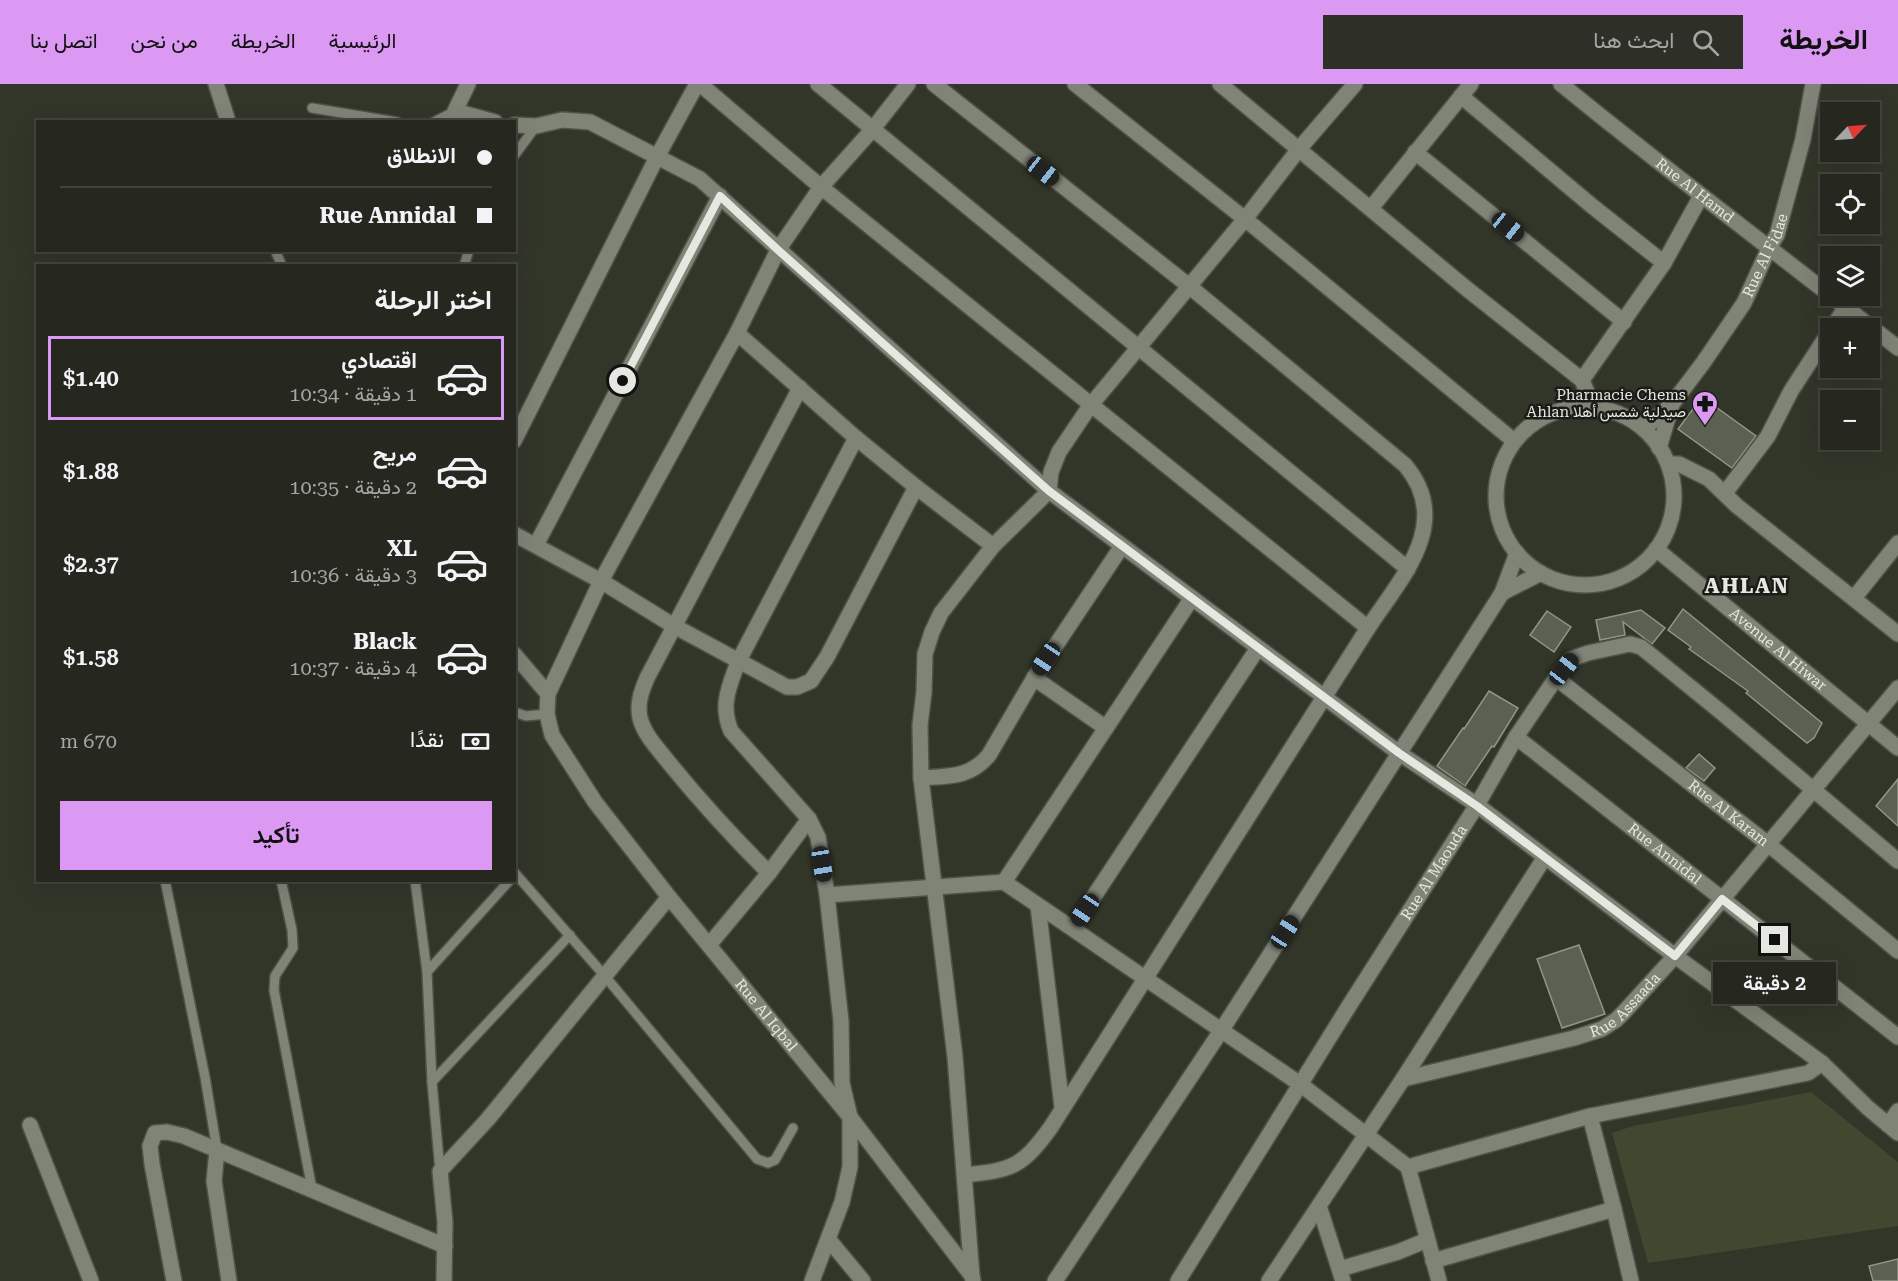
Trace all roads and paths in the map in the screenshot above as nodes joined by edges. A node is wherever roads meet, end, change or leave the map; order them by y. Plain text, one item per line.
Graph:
1 (216, 84) edge
2 (468, 84) edge
3 (698, 84) edge
4 (818, 84) edge
5 (908, 84) edge
6 (934, 84) edge
7 (1075, 84) edge
8 (1220, 84) edge
9 (1355, 84) edge
10 (1561, 84) edge
11 (1813, 84) edge
12 (1238, 90) edge
13 (1466, 90) edge
14 (312, 108) dead end
15 (455, 111) junction
16 (227, 120) edge
17 (385, 120) edge
18 (438, 120) edge
19 (488, 120) edge
20 (516, 125) edge
21 (536, 126) junction
22 (872, 130) junction
23 (1299, 148) junction
24 (1415, 152) junction
25 (516, 153) edge
26 (657, 157) junction
27 (821, 187) junction
28 (720, 196) junction
29 (1701, 196) junction
30 (1371, 208) junction
31 (1245, 219) junction
32 (1770, 246) junction
33 (778, 250) junction
34 (1664, 262) junction
35 (1189, 286) junction
36 (1820, 286) edge
37 (1846, 307) joint
38 (1839, 318) edge
39 (1624, 322) junction
40 (737, 333) junction
41 (1820, 347) edge
42 (1138, 348) junction
43 (1898, 348) edge
44 (1582, 380) junction
45 (800, 388) junction
46 (1672, 404) junction
47 (1090, 405) junction
48 (1593, 406) junction
49 (1644, 429) junction
50 (516, 437) edge
51 (856, 438) junction
52 (1514, 441) junction
53 (1659, 448) junction
54 (1668, 464) junction
55 (916, 487) junction
56 (1049, 491) junction
57 (1725, 493) junction
58 (516, 535) edge
59 (1898, 543) edge
60 (536, 545) junction
61 (993, 546) junction
62 (1122, 546) junction
63 (1656, 549) junction
64 (1517, 554) junction
65 (1407, 569) junction
66 (1541, 573) junction
67 (601, 581) junction
68 (1502, 593) junction
69 (1192, 597) junction
70 (1854, 598) junction
71 (674, 626) junction
72 (1368, 627) junction
73 (1898, 634) edge
74 (1258, 648) junction
75 (516, 656) edge
76 (738, 662) junction
77 (1034, 678) junction
78 (1556, 678) junction
79 (1898, 688) edge
80 (548, 694) junction
81 (1325, 696) junction
82 (516, 713) edge
83 (546, 714) junction
84 (1868, 723) junction
85 (1106, 728) junction
86 (1516, 737) junction
87 (1898, 748) edge
88 (1399, 753) junction
89 (921, 778) junction
90 (1813, 789) junction
91 (1477, 806) junction
92 (809, 819) junction
93 (1768, 844) junction
94 (1545, 856) junction
95 (1898, 861) edge
96 (769, 873) junction
97 (516, 877) edge
98 (165, 882) edge
99 (281, 882) edge
100 (415, 882) edge
101 (508, 882) edge
102 (1004, 882) junction
103 (934, 887) junction
104 (827, 895) junction
105 (669, 897) junction
106 (1722, 899) junction
107 (1038, 906) junction
108 (1073, 928) junction
109 (570, 934) junction
110 (709, 945) junction
111 (1898, 951) edge
112 (1675, 956) junction
113 (427, 972) junction
114 (604, 975) junction
115 (1144, 978) junction
116 (1221, 1031) junction
117 (1898, 1037) edge
118 (1822, 1063) junction
119 (1403, 1079) junction
120 (432, 1082) junction
121 (1300, 1084) junction
122 (1062, 1107) junction
123 (1898, 1111) edge
124 (1590, 1116) junction
125 (850, 1117) junction
126 (30, 1125) dead end
127 (793, 1128) dead end
128 (1893, 1129) edge
129 (1366, 1135) junction
130 (217, 1150) junction
131 (1408, 1167) junction
132 (440, 1171) junction
133 (966, 1175) junction
134 (312, 1189) junction
135 (1318, 1206) junction
136 (1614, 1209) junction
137 (829, 1240) junction
138 (1427, 1240) junction
139 (445, 1246) junction
140 (1433, 1261) junction
141 (1341, 1275) edge
142 (972, 1278) edge
143 (91, 1281) edge
144 (174, 1281) edge
145 (229, 1281) edge
146 (444, 1281) edge
147 (812, 1281) edge
148 (863, 1281) edge
149 (1055, 1281) edge
150 (1178, 1281) edge
151 (1269, 1281) edge
152 (1439, 1281) edge
153 (1631, 1281) edge

1 - 16 street
2 - 15 street
3 - 26 street
3 - 27 street
4 - 22 street
5 - 22 street
6 - 35 street
7 - 31 street
8 - 12 street
9 - 23 street
10 - 29 street, Rue Al Hamd
11 - 32 street, Rue Al Fidae
12 - 23 street
13 - 24 street
13 - 34 street
14 - 17 lane
15 - 18 lane
15 - 19 street
20 - 21 street
21 - 25 lane
21 - 26 street
22 - 27 street
22 - 42 street
23 - 30 street
23 - 31 street
24 - 30 street
24 - 39 street
26 - 28 street
26 - 50 street
27 - 33 street
27 - 47 street
28 - 33 street
28 - 60 street
29 - 32 street, Rue Al Hamd
29 - 34 street
30 - 44 street
31 - 35 street
31 - 52 street
32 - 36 street, Rue Al Hamd
32 - 46 street, Rue Al Fidae
33 - 40 street
33 - 56 street
34 - 39 street
35 - 42 street
35 - 65 street
37 - 38 street
37 - 43 street, Rue Al Hamd
39 - 44 street
40 - 45 street
40 - 67 street
41 - 57 street
42 - 47 street
42 - 65 street
44 - 48 street
45 - 51 street
45 - 71 street
46 - 49 street, Rue Al Fidae
46 - 53 street, Rue Al Fidae
47 - 56 street
47 - 72 street
48 - 49 street
48 - 52 street
49 - 53 street
51 - 55 street
51 - 76 street
52 - 64 street
53 - 54 street
54 - 57 street
54 - 63 street
55 - 61 street
55 - 76 street
56 - 61 street
56 - 62 street
57 - 70 street
58 - 60 street
59 - 70 street
60 - 67 street
61 - 89 street
62 - 69 street
62 - 77 street
63 - 66 street
63 - 84 street, Avenue Al Hiwar
64 - 66 street
64 - 68 street
65 - 72 street
66 - 68 street
67 - 71 street
67 - 80 street
68 - 88 street
69 - 74 street
69 - 85 street
70 - 73 street
71 - 76 street
71 - 96 street
72 - 81 street
74 - 81 street
74 - 108 street
75 - 80 street
76 - 92 street
77 - 85 street
77 - 89 street
78 - 86 street, Rue Al Maouda
78 - 90 street, Rue Al Maouda
78 - 93 street, Rue Al Karam
79 - 84 street, Rue Assaada
80 - 83 street
81 - 88 street
81 - 115 street
82 - 83 lane
83 - 105 street, Rue Al Iqbal
84 - 87 street, Avenue Al Hiwar
84 - 90 street, Rue Assaada
85 - 102 street
86 - 91 street, Rue Al Maouda
86 - 106 street, Rue Annidal
88 - 91 street
88 - 116 street
89 - 103 street
90 - 93 street, Rue Assaada
90 - 95 street, Rue Al Maouda
91 - 94 street
91 - 121 street, Rue Al Maouda
92 - 96 street
92 - 104 street
93 - 106 street, Rue Assaada
93 - 111 street, Rue Al Karam
94 - 112 street
94 - 119 street
96 - 110 street
97 - 109 lane
98 - 130 lane
99 - 134 lane
100 - 113 lane
101 - 113 lane
102 - 103 street
102 - 107 street
103 - 104 street
103 - 133 street
104 - 125 street
105 - 110 street, Rue Al Iqbal
105 - 114 street
106 - 112 street, Rue Assaada
106 - 117 street, Rue Annidal
107 - 108 street
107 - 122 street
108 - 115 street
109 - 114 lane
109 - 120 lane
110 - 125 street, Rue Al Iqbal
112 - 118 street
112 - 119 street, Rue Assaada
113 - 120 lane
114 - 127 lane
114 - 132 street
115 - 116 street
115 - 122 street
116 - 121 street
116 - 149 street
118 - 124 street
118 - 128 street
119 - 129 street
120 - 132 lane
121 - 129 street
121 - 150 street, Rue Al Maouda
122 - 133 street
123 - 128 street
124 - 131 street
124 - 136 street
125 - 137 street
125 - 142 street, Rue Al Iqbal
126 - 143 street
129 - 131 street
129 - 135 street
130 - 134 street
130 - 144 street
130 - 145 street
131 - 138 street
132 - 139 street
133 - 142 street
134 - 139 street
135 - 141 street
135 - 151 street
136 - 140 street
136 - 153 street
137 - 147 street
137 - 148 street
138 - 140 street
138 - 141 street
139 - 146 street
140 - 152 street

